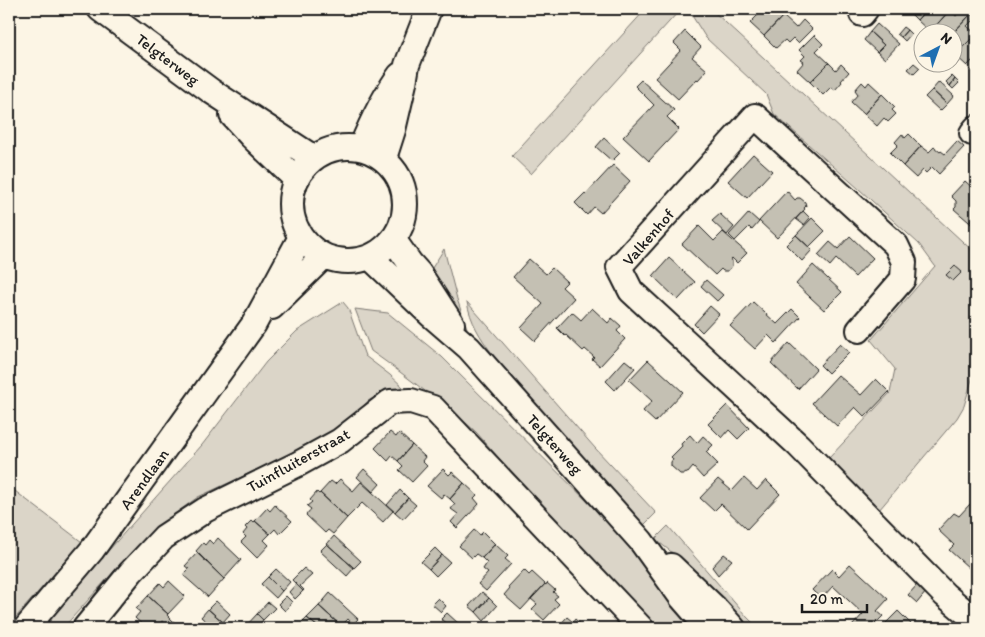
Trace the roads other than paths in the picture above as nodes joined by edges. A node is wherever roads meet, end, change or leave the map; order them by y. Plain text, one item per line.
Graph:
1 (100, 9) edge
2 (428, 9) edge
3 (406, 65) junction
4 (211, 92) junction
5 (361, 148) junction
6 (314, 158) junction
7 (384, 158) junction
8 (296, 179) junction
9 (301, 237) junction
10 (393, 239) junction
11 (324, 256) junction
12 (370, 257) junction
13 (254, 324) junction
14 (860, 330) dead end
15 (468, 348) junction
16 (641, 541) junction
17 (976, 619) edge
18 (26, 628) edge
19 (85, 628) edge
20 (641, 628) edge
21 (708, 628) edge
22 (733, 628) edge

1 - 4 street, Telgterweg
2 - 3 street
3 - 5 street
3 - 7 street
4 - 6 street, Telgterweg
4 - 8 street, Telgterweg
5 - 6 street
5 - 7 street
6 - 8 street
7 - 10 street
8 - 9 street
9 - 11 street
9 - 13 street, Arendlaan
10 - 12 street
10 - 15 street, Telgterweg
11 - 12 street
11 - 13 street, Arendlaan
12 - 15 street, Telgterweg
13 - 18 street, Arendlaan
14 - 17 street, Valkenhof
15 - 16 street, Telgterweg
16 - 21 street, Telgterweg
16 - 22 street, Telgterweg
19 - 20 street, Tuinfluiterstraat

